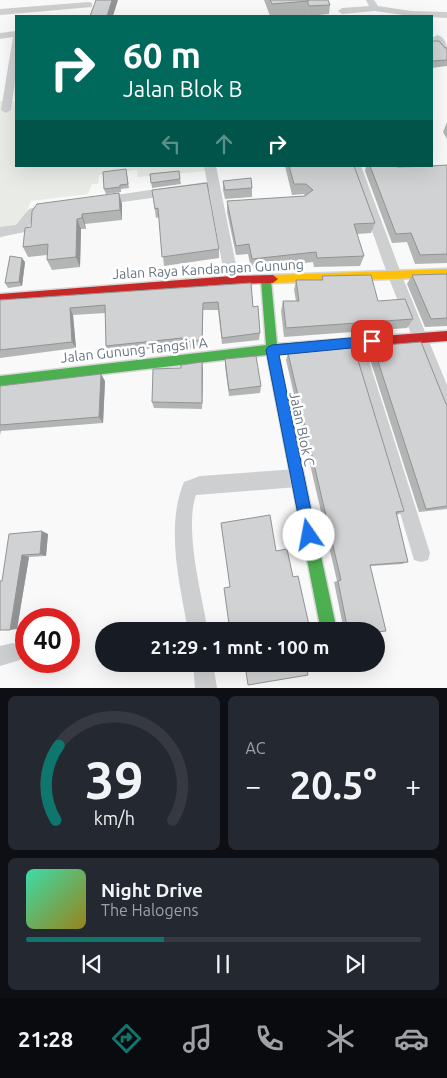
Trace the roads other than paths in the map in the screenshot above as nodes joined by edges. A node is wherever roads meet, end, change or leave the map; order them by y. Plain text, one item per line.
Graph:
1 (90, 3) edge
2 (372, 4) edge
3 (342, 11) dead end
4 (0, 12) edge
5 (86, 15) edge
6 (423, 15) edge
7 (447, 15) edge
8 (433, 16) edge
9 (15, 34) edge
10 (0, 36) edge
11 (439, 38) edge
12 (447, 51) edge
13 (15, 53) edge
14 (13, 82) edge
15 (6, 110) dead end
16 (210, 167) edge
17 (355, 167) edge
18 (213, 185) junction
19 (92, 202) edge
20 (63, 206) edge
21 (0, 232) edge
22 (447, 273) edge
23 (395, 276) junction
24 (232, 280) junction
25 (266, 280) junction
26 (0, 298) edge
27 (447, 336) edge
28 (421, 337) junction
29 (356, 342) junction
30 (272, 350) junction
31 (0, 381) edge
32 (447, 404) edge
33 (297, 478) junction
34 (422, 553) dead end
35 (197, 622) edge
36 (327, 622) edge
37 (204, 672) edge
38 (206, 688) edge

1 - 4 street
1 - 5 street
2 - 3 street
2 - 6 street
7 - 8 street
9 - 10 street
11 - 12 street
13 - 14 street
14 - 15 street
16 - 18 street
17 - 23 street
18 - 19 street
18 - 24 street
20 - 21 street
22 - 23 street, Jalan Raya Kandangan Gunung
23 - 25 street, Jalan Raya Kandangan Gunung
23 - 28 street
24 - 25 street, Jalan Raya Kandangan Gunung
24 - 26 street, Jalan Raya Kandangan Gunung
25 - 30 street, Jalan Blok C
27 - 28 street, Jalan Gunung Tangsi I A
28 - 29 street, Jalan Gunung Tangsi I A
28 - 32 street
29 - 30 street, Jalan Gunung Tangsi I A
29 - 34 street
30 - 31 street, Jalan Gunung Tangsi I A
30 - 33 street, Jalan Blok C
33 - 35 street
33 - 36 street, Jalan Blok C
37 - 38 street

